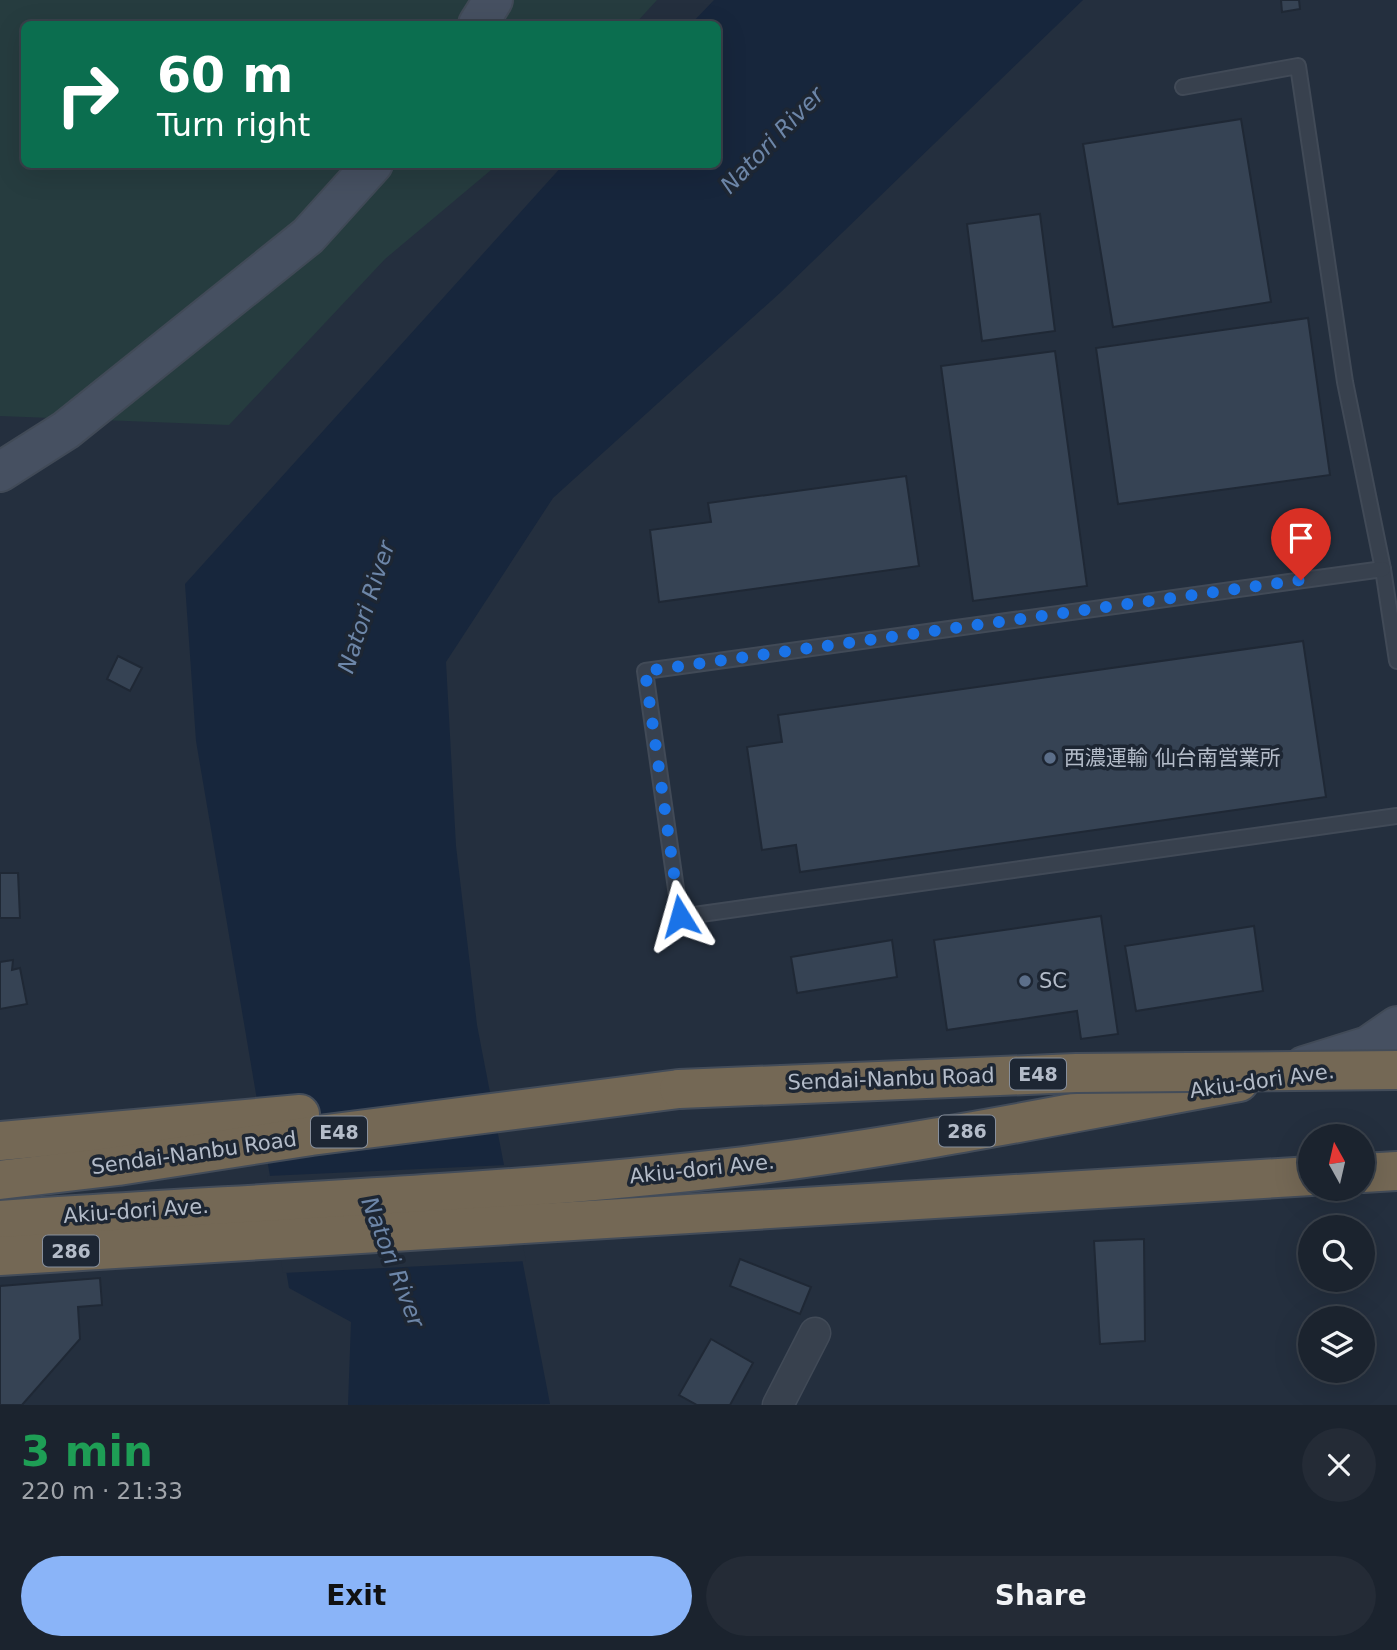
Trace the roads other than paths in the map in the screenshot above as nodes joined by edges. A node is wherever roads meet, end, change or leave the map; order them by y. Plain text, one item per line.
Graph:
1 (493, 0) edge
2 (480, 21) edge
3 (1182, 87) dead end
4 (369, 168) edge
5 (0, 472) edge
6 (1383, 569) junction
7 (1397, 661) edge
8 (1397, 816) edge
9 (1397, 1026) edge
10 (1397, 1062) edge
11 (1397, 1070) edge
12 (1241, 1082) junction
13 (679, 1089) junction
14 (0, 1141) edge
15 (1397, 1171) edge
16 (1376, 1172) edge
17 (1298, 1177) edge
18 (0, 1180) edge
19 (0, 1220) edge
20 (142, 1228) junction
21 (0, 1256) edge
22 (815, 1333) dead end
23 (778, 1405) edge

1 - 2 street
3 - 6 lane
4 - 5 street
6 - 7 lane
6 - 8 lane
9 - 12 street
10 - 12 highway, Akiu-dori Ave. / 286
11 - 13 highway, Sendai-Nanbu Road / E48, bridge
12 - 20 highway, Akiu-dori Ave. / 286
13 - 14 highway, Sendai-Nanbu Road / E48
13 - 18 highway, Sendai-Nanbu Road / E48
15 - 16 highway
17 - 20 highway, Akiu-dori Ave. / 286
19 - 20 highway, Akiu-dori Ave. / 286
20 - 21 highway, Akiu-dori Ave. / 286
22 - 23 street

